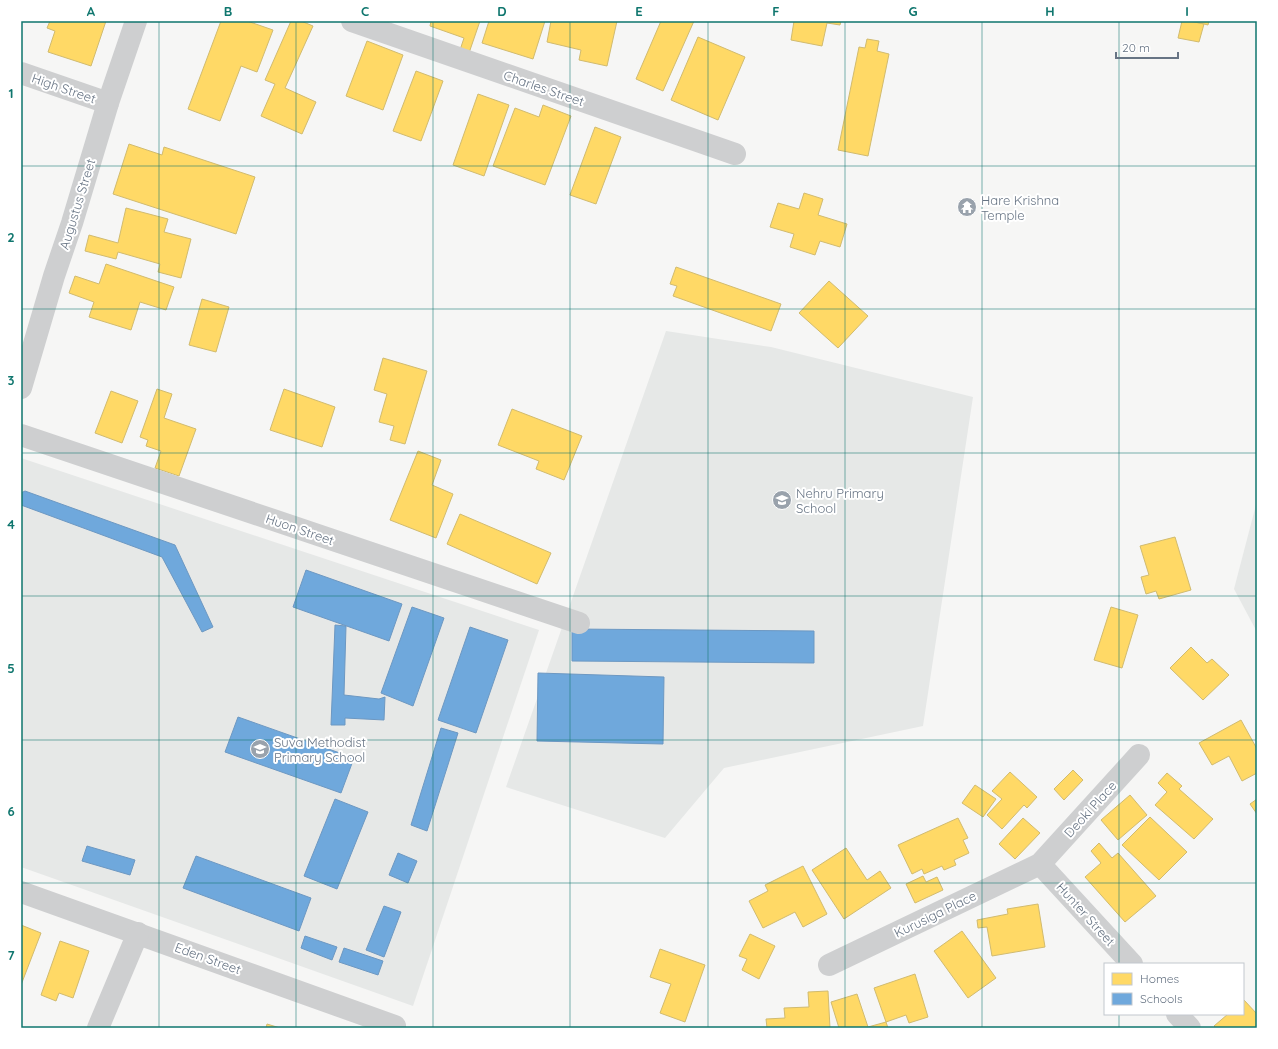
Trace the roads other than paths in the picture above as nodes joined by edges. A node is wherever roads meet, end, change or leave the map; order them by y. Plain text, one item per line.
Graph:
1 (136, 21) edge
2 (352, 21) edge
3 (21, 73) edge
4 (108, 103) junction
5 (735, 154) dead end
6 (21, 388) edge
7 (21, 436) edge
8 (579, 623) dead end
9 (1139, 755) dead end
10 (1040, 864) junction
11 (21, 892) edge
12 (138, 933) junction
13 (1131, 963) edge
14 (829, 965) dead end
15 (1178, 1015) edge
16 (396, 1026) dead end
17 (98, 1028) edge
18 (1190, 1028) edge

1 - 4 street, Augustus Street
2 - 5 street, Charles Street
3 - 4 street, High Street
4 - 6 street, Augustus Street
7 - 8 street, Huon Street
9 - 10 street, Deoki Place
10 - 13 street, Hunter Street
10 - 14 street, Kurusiga Place
11 - 12 street, Eden Street
12 - 16 street, Eden Street
12 - 17 street
15 - 18 street

